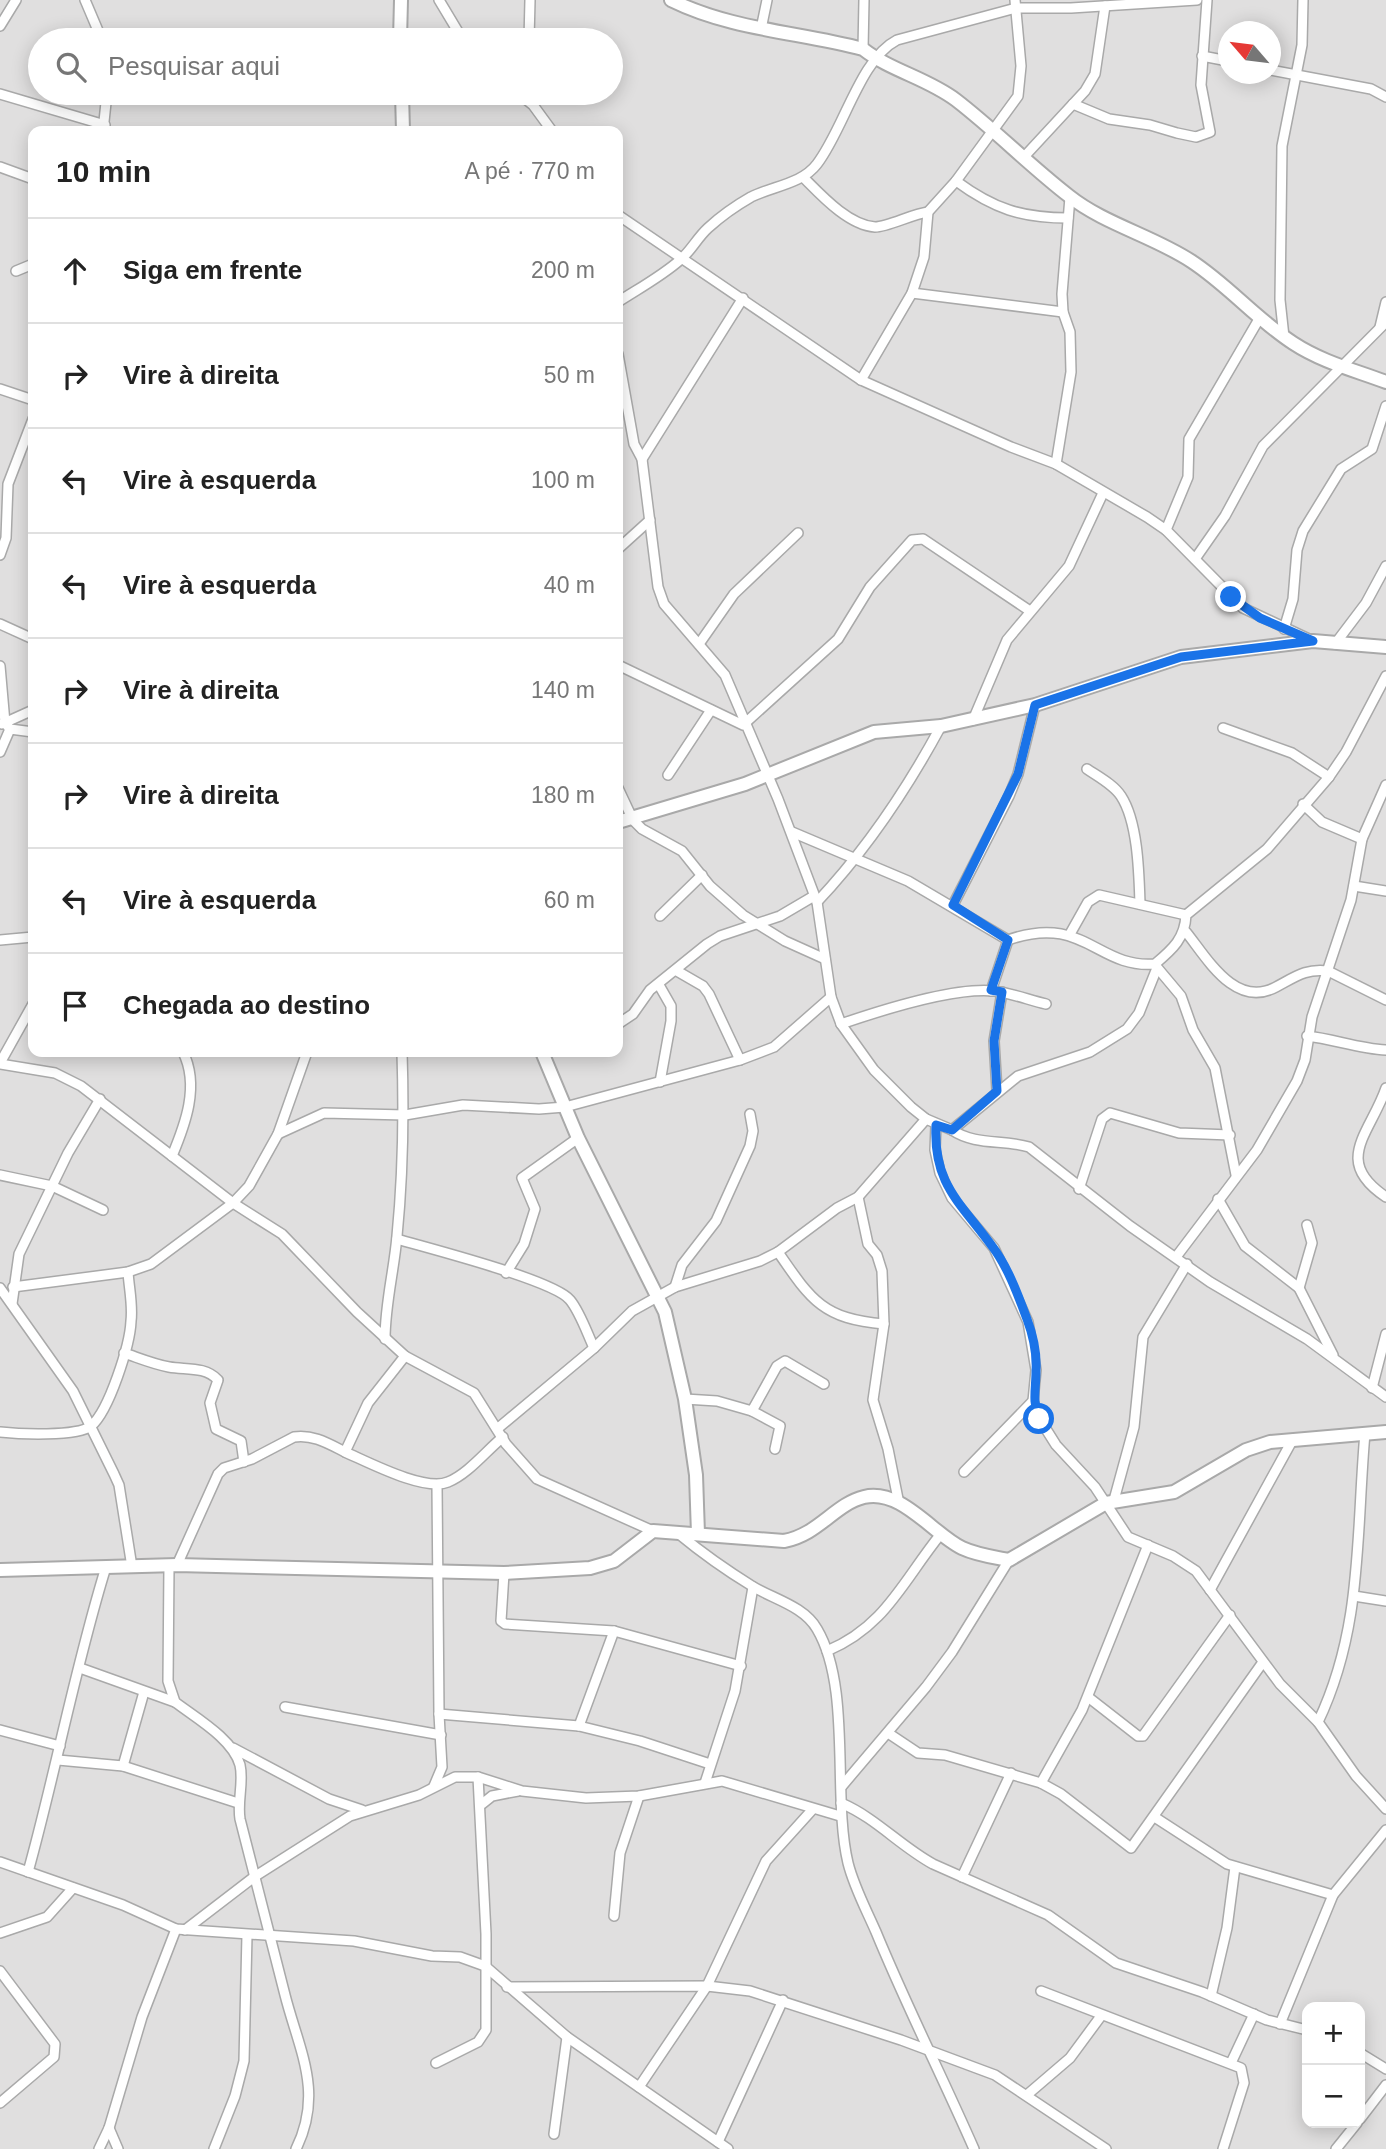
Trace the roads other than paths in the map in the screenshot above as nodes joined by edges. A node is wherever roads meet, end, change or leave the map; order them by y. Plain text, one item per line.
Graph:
1 (16, 0) edge
2 (85, 0) edge
3 (401, 0) edge
4 (439, 0) edge
5 (530, 0) edge
6 (671, 0) edge
7 (767, 0) edge
8 (864, 0) edge
9 (1197, 0) edge
10 (1207, 0) edge
11 (1303, 0) edge
12 (1036, 3) edge
13 (1016, 4) edge
14 (1105, 6) junction
15 (0, 26) edge
16 (97, 28) edge
17 (400, 28) edge
18 (456, 28) edge
19 (529, 28) edge
20 (761, 29) junction
21 (863, 49) junction
22 (1202, 56) junction
23 (874, 58) junction
24 (1218, 59) edge
25 (1281, 72) edge
26 (1295, 74) junction
27 (0, 94) edge
28 (1386, 97) edge
29 (28, 103) edge
30 (1073, 104) junction
31 (34, 105) edge
32 (106, 105) edge
33 (402, 105) edge
34 (533, 105) edge
35 (98, 126) edge
36 (104, 126) edge
37 (403, 126) edge
38 (548, 126) edge
39 (993, 132) junction
40 (1023, 158) junction
41 (0, 167) edge
42 (28, 177) edge
43 (803, 177) junction
44 (957, 181) junction
45 (1070, 197) junction
46 (928, 212) junction
47 (1069, 218) junction
48 (623, 219) edge
49 (680, 260) junction
50 (28, 266) edge
51 (16, 271) dead end
52 (912, 293) junction
53 (743, 298) junction
54 (623, 299) edge
55 (1386, 302) edge
56 (1063, 312) junction
57 (1259, 319) junction
58 (1383, 324) edge
59 (1284, 337) junction
60 (1340, 367) junction
61 (861, 380) junction
62 (623, 382) edge
63 (1386, 382) edge
64 (0, 390) edge
65 (28, 398) edge
66 (1386, 406) edge
67 (28, 432) edge
68 (642, 458) junction
69 (1056, 464) junction
70 (1103, 493) junction
71 (650, 520) junction
72 (1166, 530) junction
73 (798, 533) dead end
74 (623, 544) edge
75 (0, 555) edge
76 (1195, 559) junction
77 (1386, 566) edge
78 (1030, 611) junction
79 (0, 624) edge
80 (1284, 629) junction
81 (28, 637) edge
82 (1313, 641) junction
83 (699, 644) junction
84 (1335, 644) junction
85 (1386, 647) edge
86 (0, 666) edge
87 (623, 667) edge
88 (1386, 676) edge
89 (1035, 705) junction
90 (2, 710) edge
91 (711, 710) junction
92 (28, 713) edge
93 (973, 720) junction
94 (743, 724) junction
95 (5, 726) edge
96 (941, 726) junction
97 (1223, 728) dead end
98 (28, 731) edge
99 (0, 752) edge
100 (1087, 769) dead end
101 (668, 775) dead end
102 (767, 775) junction
103 (1329, 777) junction
104 (1386, 785) edge
105 (623, 799) edge
106 (1382, 801) edge
107 (1303, 804) junction
108 (633, 820) junction
109 (623, 821) edge
110 (792, 832) junction
111 (1362, 839) junction
112 (855, 859) junction
113 (702, 875) junction
114 (1354, 886) junction
115 (1386, 891) edge
116 (815, 899) junction
117 (1140, 904) junction
118 (953, 905) junction
119 (1186, 915) junction
120 (660, 916) dead end
121 (756, 925) junction
122 (1186, 932) junction
123 (1070, 934) junction
124 (28, 937) edge
125 (0, 940) edge
126 (1008, 940) junction
127 (825, 959) junction
128 (1156, 966) junction
129 (677, 971) junction
130 (1328, 971) junction
131 (659, 985) junction
132 (991, 990) junction
133 (1002, 992) junction
134 (831, 997) junction
135 (1386, 1000) edge
136 (1046, 1004) dead end
137 (28, 1013) edge
138 (623, 1021) edge
139 (841, 1024) junction
140 (1307, 1036) junction
141 (1386, 1050) edge
142 (184, 1057) edge
143 (305, 1057) edge
144 (402, 1057) edge
145 (544, 1057) edge
146 (740, 1060) junction
147 (0, 1063) edge
148 (660, 1082) junction
149 (1386, 1088) edge
150 (997, 1091) junction
151 (100, 1100) junction
152 (565, 1107) junction
153 (750, 1114) dead end
154 (405, 1115) junction
155 (926, 1119) junction
156 (936, 1125) junction
157 (952, 1130) junction
158 (278, 1134) junction
159 (1230, 1135) junction
160 (578, 1138) junction
161 (172, 1156) junction
162 (0, 1175) edge
163 (1236, 1175) junction
164 (52, 1186) junction
165 (1079, 1189) junction
166 (858, 1197) junction
167 (1386, 1197) edge
168 (1218, 1199) junction
169 (233, 1203) junction
170 (103, 1210) dead end
171 (1307, 1225) dead end
172 (397, 1239) junction
173 (778, 1252) junction
174 (1177, 1257) junction
175 (1186, 1264) junction
176 (128, 1272) junction
177 (506, 1273) junction
178 (13, 1287) junction
179 (675, 1287) junction
180 (1299, 1287) junction
181 (0, 1288) edge
182 (660, 1297) junction
183 (12, 1304) junction
184 (884, 1324) junction
185 (1386, 1334) edge
186 (385, 1339) junction
187 (594, 1348) junction
188 (124, 1353) junction
189 (405, 1356) junction
190 (1334, 1357) junction
191 (824, 1384) dead end
192 (1372, 1388) junction
193 (1386, 1397) edge
194 (685, 1399) junction
195 (1033, 1401) junction
196 (752, 1411) junction
197 (89, 1427) junction
198 (0, 1432) edge
199 (1386, 1432) edge
200 (500, 1433) junction
201 (1365, 1433) junction
202 (1293, 1439) junction
203 (775, 1449) dead end
204 (345, 1452) junction
205 (244, 1462) junction
206 (964, 1472) dead end
207 (436, 1485) junction
208 (1110, 1502) junction
209 (899, 1504) junction
210 (653, 1531) junction
211 (677, 1533) junction
212 (698, 1534) junction
213 (940, 1535) junction
214 (1148, 1545) junction
215 (1009, 1560) junction
216 (173, 1566) junction
217 (106, 1567) junction
218 (132, 1567) junction
219 (0, 1570) edge
220 (437, 1570) junction
221 (504, 1573) junction
222 (753, 1587) junction
223 (1210, 1590) junction
224 (1354, 1596) junction
225 (1386, 1601) edge
226 (1230, 1615) junction
227 (614, 1631) junction
228 (827, 1651) junction
229 (1263, 1662) junction
230 (741, 1666) junction
231 (80, 1668) junction
232 (144, 1692) junction
233 (1088, 1697) junction
234 (175, 1702) junction
235 (285, 1707) dead end
236 (439, 1714) junction
237 (1318, 1722) junction
238 (579, 1726) junction
239 (0, 1730) edge
240 (63, 1731) junction
241 (888, 1733) junction
242 (441, 1735) junction
243 (45, 1740) junction
244 (60, 1746) junction
245 (233, 1748) junction
246 (58, 1760) junction
247 (710, 1764) junction
248 (123, 1766) junction
249 (442, 1767) junction
250 (1011, 1773) junction
251 (454, 1777) junction
252 (478, 1777) junction
253 (705, 1783) junction
254 (1041, 1783) junction
255 (434, 1786) junction
256 (842, 1786) junction
257 (523, 1791) junction
258 (639, 1796) junction
259 (238, 1803) junction
260 (841, 1803) junction
261 (482, 1804) junction
262 (1386, 1809) edge
263 (362, 1810) junction
264 (812, 1810) junction
265 (840, 1816) junction
266 (1156, 1818) junction
267 (1386, 1830) edge
268 (0, 1862) edge
269 (1235, 1867) junction
270 (28, 1872) junction
271 (254, 1877) junction
272 (962, 1877) junction
273 (73, 1888) junction
274 (1333, 1895) junction
275 (614, 1916) dead end
276 (181, 1930) junction
277 (0, 1933) edge
278 (247, 1935) junction
279 (272, 1935) junction
280 (485, 1966) junction
281 (0, 1971) edge
282 (707, 1986) junction
283 (507, 1987) junction
284 (1041, 1991) dead end
285 (1211, 1996) junction
286 (783, 2000) junction
287 (1254, 2014) junction
288 (1101, 2016) junction
289 (1280, 2024) junction
290 (1302, 2029) edge
291 (566, 2037) junction
292 (930, 2050) junction
293 (1365, 2056) edge
294 (436, 2063) dead end
295 (1231, 2063) junction
296 (1386, 2069) edge
297 (1386, 2085) edge
298 (639, 2087) junction
299 (1028, 2094) junction
300 (0, 2103) edge
301 (1365, 2112) edge
302 (1352, 2128) edge
303 (109, 2129) junction
304 (554, 2134) dead end
305 (718, 2142) junction
306 (1103, 2148) edge
307 (99, 2149) edge
308 (118, 2149) edge
309 (214, 2149) edge
310 (296, 2149) edge
311 (728, 2149) edge
312 (974, 2149) edge
313 (1223, 2149) edge
314 (1336, 2149) edge

1 - 15 street
2 - 16 street
3 - 17 street
4 - 18 street
5 - 19 street
6 - 20 street
7 - 20 street
8 - 21 street
9 - 14 street
10 - 22 street
11 - 26 street
12 - 13 street
12 - 14 street
13 - 23 street
13 - 39 street
14 - 30 street
20 - 21 street
21 - 23 street
22 - 24 street
22 - 30 street
23 - 39 street
23 - 43 street
25 - 26 street
26 - 28 street
26 - 59 street
27 - 29 street
30 - 40 street
31 - 35 street
32 - 36 street
33 - 37 street
34 - 38 street
39 - 40 street
39 - 44 street
40 - 45 street
41 - 42 street
43 - 46 street
43 - 49 street
44 - 46 street
44 - 47 street
45 - 47 street
45 - 57 street
46 - 52 street
47 - 56 street
48 - 49 street
49 - 53 street
49 - 54 street
50 - 51 street
52 - 56 street
52 - 61 street
53 - 61 street
53 - 68 street
55 - 58 street
56 - 69 street
57 - 59 street
57 - 72 street
58 - 60 street
59 - 60 street
60 - 63 street
60 - 76 street
61 - 69 street
62 - 68 street
64 - 65 street
66 - 80 street
67 - 75 street
68 - 71 street
69 - 70 street
70 - 72 street
70 - 78 street
71 - 74 street
71 - 83 street
72 - 76 street
73 - 83 street
76 - 80 street
77 - 84 street
78 - 93 street
78 - 94 street
79 - 81 street
80 - 82 street
82 - 84 street
82 - 89 street
83 - 94 street
84 - 85 street
86 - 90 street
87 - 91 street
88 - 103 street
89 - 93 street
89 - 118 street
90 - 95 street
91 - 94 street
91 - 101 street
92 - 95 street
93 - 96 street
94 - 102 street
95 - 98 street
95 - 99 street
96 - 102 street
96 - 112 street
97 - 103 street
100 - 117 street
102 - 108 street
102 - 110 street
103 - 107 street
104 - 106 street
105 - 108 street
106 - 111 street
107 - 111 street
107 - 119 street
108 - 109 street
108 - 113 street
110 - 112 street
110 - 116 street
111 - 114 street
112 - 116 street
112 - 118 street
113 - 120 street
113 - 121 street
114 - 115 street
114 - 130 street
116 - 121 street
116 - 127 street
117 - 119 street
117 - 123 street
118 - 126 street
119 - 122 street
121 - 127 street
121 - 129 street
122 - 128 street
122 - 130 street
123 - 126 street
123 - 128 street
124 - 125 street
126 - 132 street
127 - 134 street
128 - 150 street
128 - 159 street
129 - 131 street
129 - 146 street
130 - 135 street
130 - 140 street
131 - 138 street
131 - 148 street
132 - 133 street
132 - 139 street
133 - 136 street
133 - 150 street
134 - 139 street
134 - 146 street
137 - 147 street
139 - 155 street
140 - 141 street
140 - 163 street
142 - 161 street
143 - 158 street
144 - 154 street
145 - 152 street
146 - 148 street
147 - 151 street
148 - 152 street
149 - 167 street
150 - 157 street
151 - 161 street
151 - 164 street
152 - 154 street
152 - 160 street
153 - 179 street
154 - 158 street
154 - 172 street
155 - 156 street
155 - 166 street
156 - 157 street
156 - 195 street
157 - 165 street
158 - 169 street
159 - 163 street
159 - 165 street
160 - 177 street
160 - 182 street
161 - 169 street
162 - 164 street
163 - 168 street
164 - 170 street
164 - 178 street
165 - 174 street
166 - 173 street
166 - 184 street
168 - 174 street
168 - 180 street
169 - 176 street
169 - 186 street
171 - 180 street
172 - 177 street
172 - 186 street
173 - 179 street
173 - 184 street
174 - 175 street
175 - 190 street
175 - 208 street
176 - 178 street
176 - 188 street
177 - 187 street
178 - 183 street
179 - 182 street
180 - 190 street
181 - 183 street
182 - 187 street
182 - 194 street
183 - 197 street
184 - 209 street
185 - 192 street
186 - 189 street
187 - 200 street
188 - 197 street
188 - 205 street
189 - 200 street
189 - 204 street
190 - 192 street
191 - 196 street
192 - 193 street
194 - 196 street
194 - 212 street
195 - 206 street
195 - 208 street
196 - 203 street
197 - 198 street
197 - 218 street
199 - 201 street
200 - 207 street
200 - 210 street
201 - 202 street
201 - 224 street
202 - 208 street
202 - 223 street
204 - 205 street
204 - 207 street
205 - 216 street
207 - 220 street
208 - 214 street
208 - 215 street
209 - 212 street
209 - 213 street
210 - 211 street
210 - 221 street
211 - 212 street
211 - 222 street
213 - 215 street
213 - 228 street
214 - 223 street
214 - 233 street
215 - 241 street
216 - 218 street
216 - 220 street
216 - 234 street
217 - 218 street
217 - 219 street
217 - 231 street
220 - 221 street
220 - 236 street
221 - 227 street
222 - 228 street
222 - 230 street
223 - 226 street
224 - 225 street
224 - 237 street
226 - 229 street
226 - 233 street
227 - 230 street
227 - 238 street
228 - 256 street
229 - 237 street
229 - 266 street
230 - 247 street
231 - 232 street
231 - 240 street
232 - 234 street
232 - 248 street
233 - 254 street
234 - 245 street
235 - 242 street
236 - 238 street
236 - 242 street
237 - 262 street
238 - 247 street
239 - 243 street
240 - 243 street
240 - 244 street
241 - 250 street
241 - 256 street
242 - 249 street
243 - 244 street
244 - 246 street
245 - 259 street
245 - 263 street
246 - 248 street
246 - 270 street
247 - 253 street
248 - 259 street
249 - 251 street
249 - 255 street
250 - 254 street
250 - 272 street
251 - 252 street
251 - 255 street
252 - 257 street
252 - 261 street
253 - 258 street
253 - 264 street
254 - 266 street
255 - 263 street
256 - 260 street
257 - 258 street
257 - 261 street
258 - 275 street
259 - 271 street
260 - 265 street
260 - 272 street
261 - 280 street
263 - 271 street
264 - 265 street
264 - 282 street
265 - 292 street
266 - 269 street
267 - 274 street
268 - 270 street
269 - 274 street
269 - 285 street
270 - 273 street
271 - 276 street
271 - 279 street
272 - 285 street
273 - 276 street
273 - 277 street
274 - 289 street
276 - 278 street
276 - 303 street
278 - 279 street
278 - 309 street
279 - 280 street
279 - 310 street
280 - 283 street
280 - 294 street
281 - 300 street
282 - 283 street
282 - 286 street
282 - 298 street
283 - 291 street
284 - 288 street
285 - 287 street
286 - 292 street
286 - 305 street
287 - 289 street
287 - 295 street
288 - 295 street
288 - 299 street
289 - 290 street
291 - 298 street
291 - 304 street
292 - 299 street
292 - 312 street
293 - 296 street
295 - 313 street
297 - 301 street
298 - 305 street
299 - 306 street
302 - 314 street
303 - 307 street
303 - 308 street
305 - 311 street

